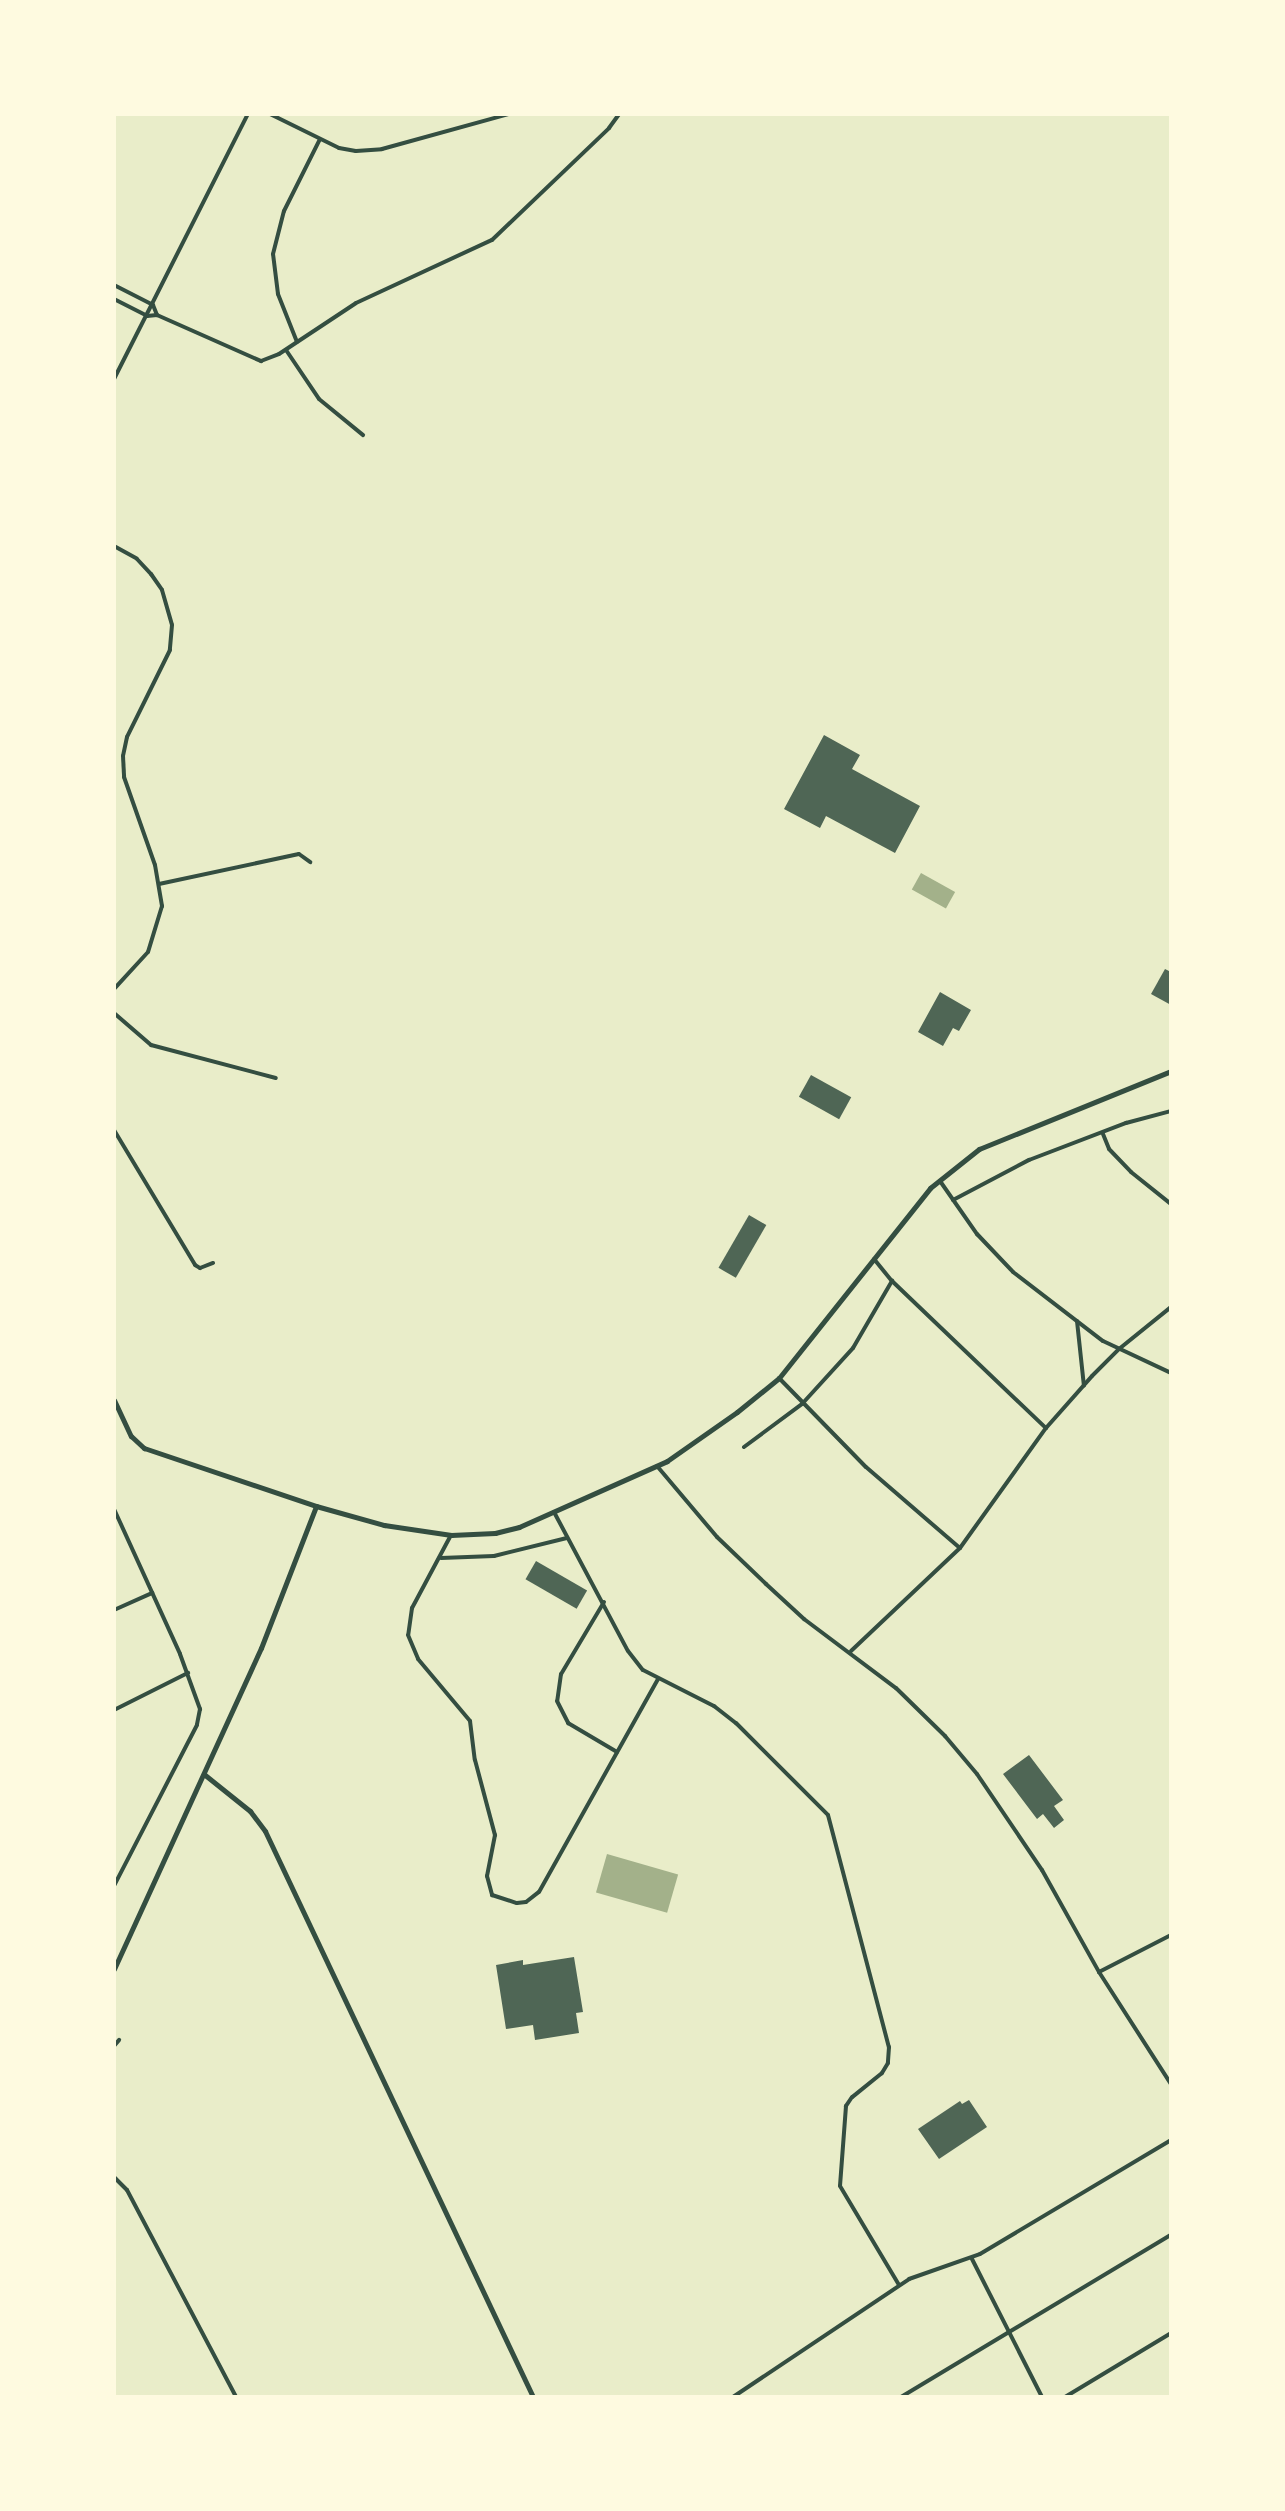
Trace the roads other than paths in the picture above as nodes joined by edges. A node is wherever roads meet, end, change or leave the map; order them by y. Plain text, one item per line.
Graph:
1 (248, 114) edge
2 (270, 114) edge
3 (509, 114) edge
4 (619, 114) edge
5 (320, 139) junction
6 (114, 285) edge
7 (114, 299) edge
8 (153, 305) junction
9 (157, 315) junction
10 (147, 316) junction
11 (297, 342) junction
12 (286, 350) junction
13 (114, 379) edge
14 (363, 435) dead end
15 (114, 546) edge
16 (310, 862) dead end
17 (159, 884) junction
18 (114, 989) edge
19 (114, 1013) edge
20 (1171, 1071) edge
21 (276, 1078) dead end
22 (1171, 1111) edge
23 (114, 1130) edge
24 (1103, 1134) junction
25 (940, 1180) junction
26 (953, 1200) junction
27 (1171, 1204) edge
28 (874, 1259) junction
29 (213, 1263) dead end
30 (892, 1281) junction
31 (1171, 1307) edge
32 (1077, 1321) junction
33 (1119, 1349) junction
34 (1171, 1373) edge
35 (779, 1378) junction
36 (1084, 1386) junction
37 (114, 1400) edge
38 (802, 1404) junction
39 (1046, 1428) junction
40 (744, 1447) dead end
41 (657, 1466) junction
42 (316, 1506) junction
43 (114, 1509) edge
44 (554, 1512) junction
45 (451, 1535) junction
46 (567, 1538) junction
47 (960, 1548) junction
48 (441, 1558) junction
49 (152, 1593) junction
50 (604, 1602) junction
51 (114, 1610) edge
52 (851, 1651) junction
53 (188, 1673) junction
54 (658, 1679) junction
55 (114, 1710) edge
56 (617, 1752) junction
57 (205, 1775) junction
58 (114, 1886) edge
59 (1171, 1935) edge
60 (114, 1969) edge
61 (1099, 1972) junction
62 (119, 2040) dead end
63 (114, 2046) edge
64 (1171, 2084) edge
65 (1171, 2140) edge
66 (114, 2177) edge
67 (1171, 2235) edge
68 (972, 2259) junction
69 (899, 2285) junction
70 (1009, 2332) junction
71 (1171, 2333) edge
72 (236, 2397) edge
73 (533, 2397) edge
74 (733, 2397) edge
75 (901, 2397) edge
76 (1042, 2397) edge
77 (1065, 2397) edge

1 - 8 street
2 - 5 street
3 - 5 street
4 - 11 street
5 - 11 street
6 - 8 street
7 - 10 street
8 - 9 street
8 - 10 street
9 - 10 street
9 - 12 street
10 - 13 street
11 - 12 street
12 - 14 street
15 - 17 street
16 - 17 street
17 - 18 street
19 - 21 street
20 - 25 street
22 - 24 street
23 - 29 street
24 - 26 street
24 - 27 street
25 - 26 street
25 - 28 street
26 - 32 street
28 - 30 street
28 - 35 street
30 - 38 street
30 - 39 street
31 - 33 street
32 - 33 street
32 - 36 street
33 - 34 street
33 - 36 street
35 - 38 street
35 - 41 street
36 - 39 street
37 - 42 street
38 - 40 street
38 - 47 street
39 - 47 street
41 - 44 street
41 - 52 street
42 - 45 street
42 - 57 street
43 - 49 street
44 - 45 street
44 - 46 street
45 - 48 street
46 - 48 street
46 - 50 street
47 - 52 street
48 - 56 street
49 - 51 street
49 - 53 street
50 - 54 street
50 - 56 street
52 - 61 street
53 - 55 street
53 - 58 street
54 - 56 street
54 - 69 street
57 - 60 street
57 - 73 street
59 - 61 street
61 - 64 street
62 - 63 street
65 - 68 street
66 - 72 street
67 - 70 street
68 - 69 street
68 - 70 street
69 - 74 street
70 - 75 street
70 - 76 street
71 - 77 street

